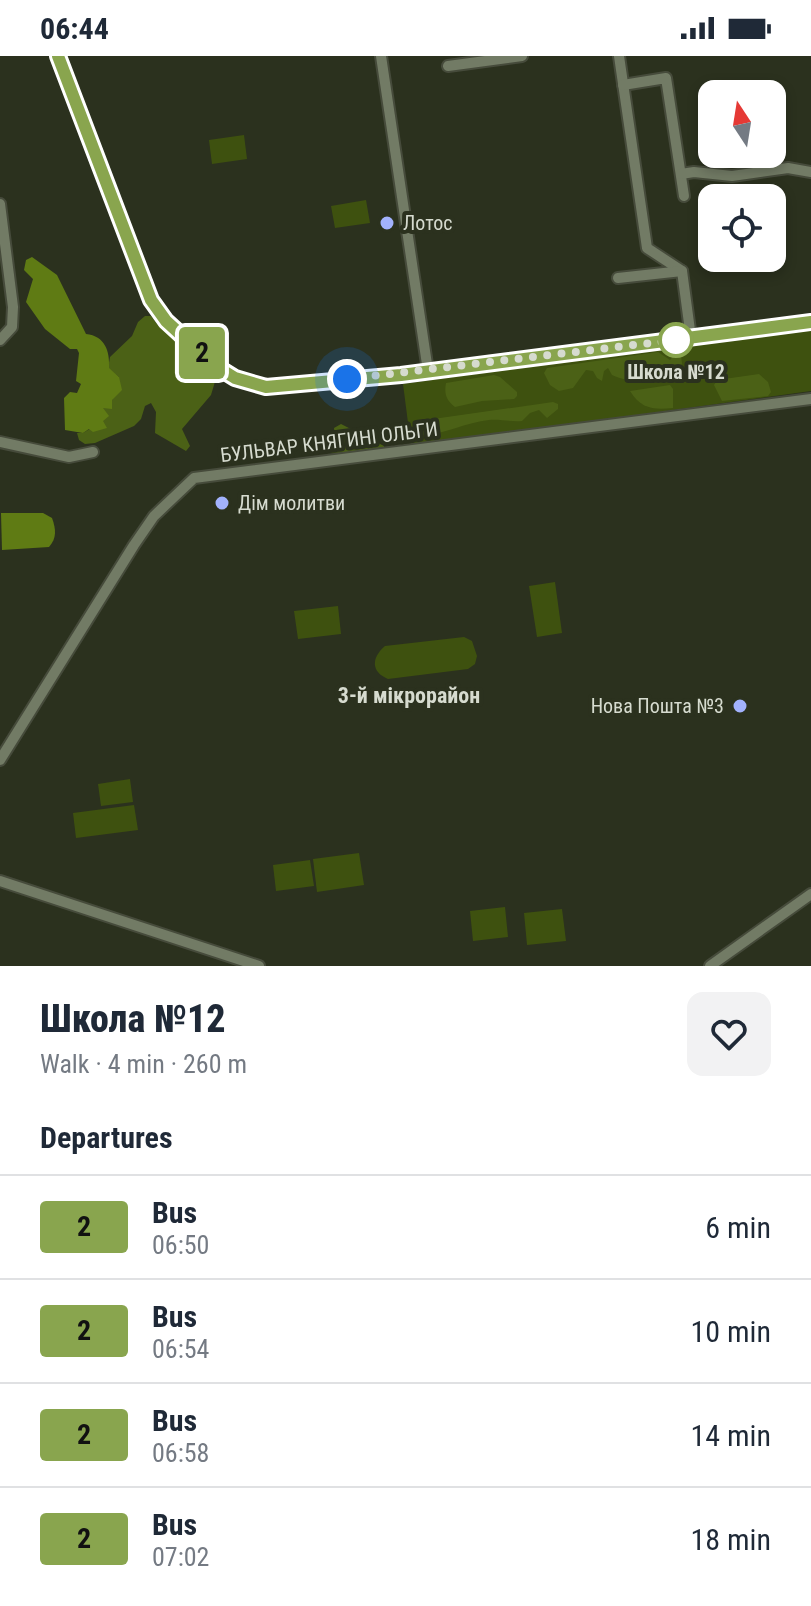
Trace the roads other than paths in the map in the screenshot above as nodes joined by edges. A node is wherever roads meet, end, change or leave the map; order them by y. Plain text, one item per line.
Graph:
1 (58, 56) edge
2 (381, 56) edge
3 (522, 56) edge
4 (619, 56) edge
5 (448, 66) dead end
6 (623, 85) junction
7 (811, 172) edge
8 (681, 174) junction
9 (684, 196) dead end
10 (0, 204) edge
11 (682, 271) junction
12 (618, 278) dead end
13 (811, 322) edge
14 (691, 338) junction
15 (0, 340) edge
16 (428, 371) junction
17 (811, 399) edge
18 (0, 442) edge
19 (93, 452) dead end
20 (0, 760) edge
21 (0, 881) edge
22 (811, 894) edge
23 (259, 966) edge
24 (710, 966) edge

1 - 16 street
2 - 16 street
3 - 5 street
4 - 6 street
6 - 8 street
6 - 11 street
7 - 8 street
8 - 9 street
10 - 15 street
11 - 12 street
11 - 14 street
13 - 14 street
14 - 16 street
17 - 20 street, БУЛЬВАР КНЯГИНІ ОЛЬГИ
18 - 19 street
21 - 23 street
22 - 24 street

